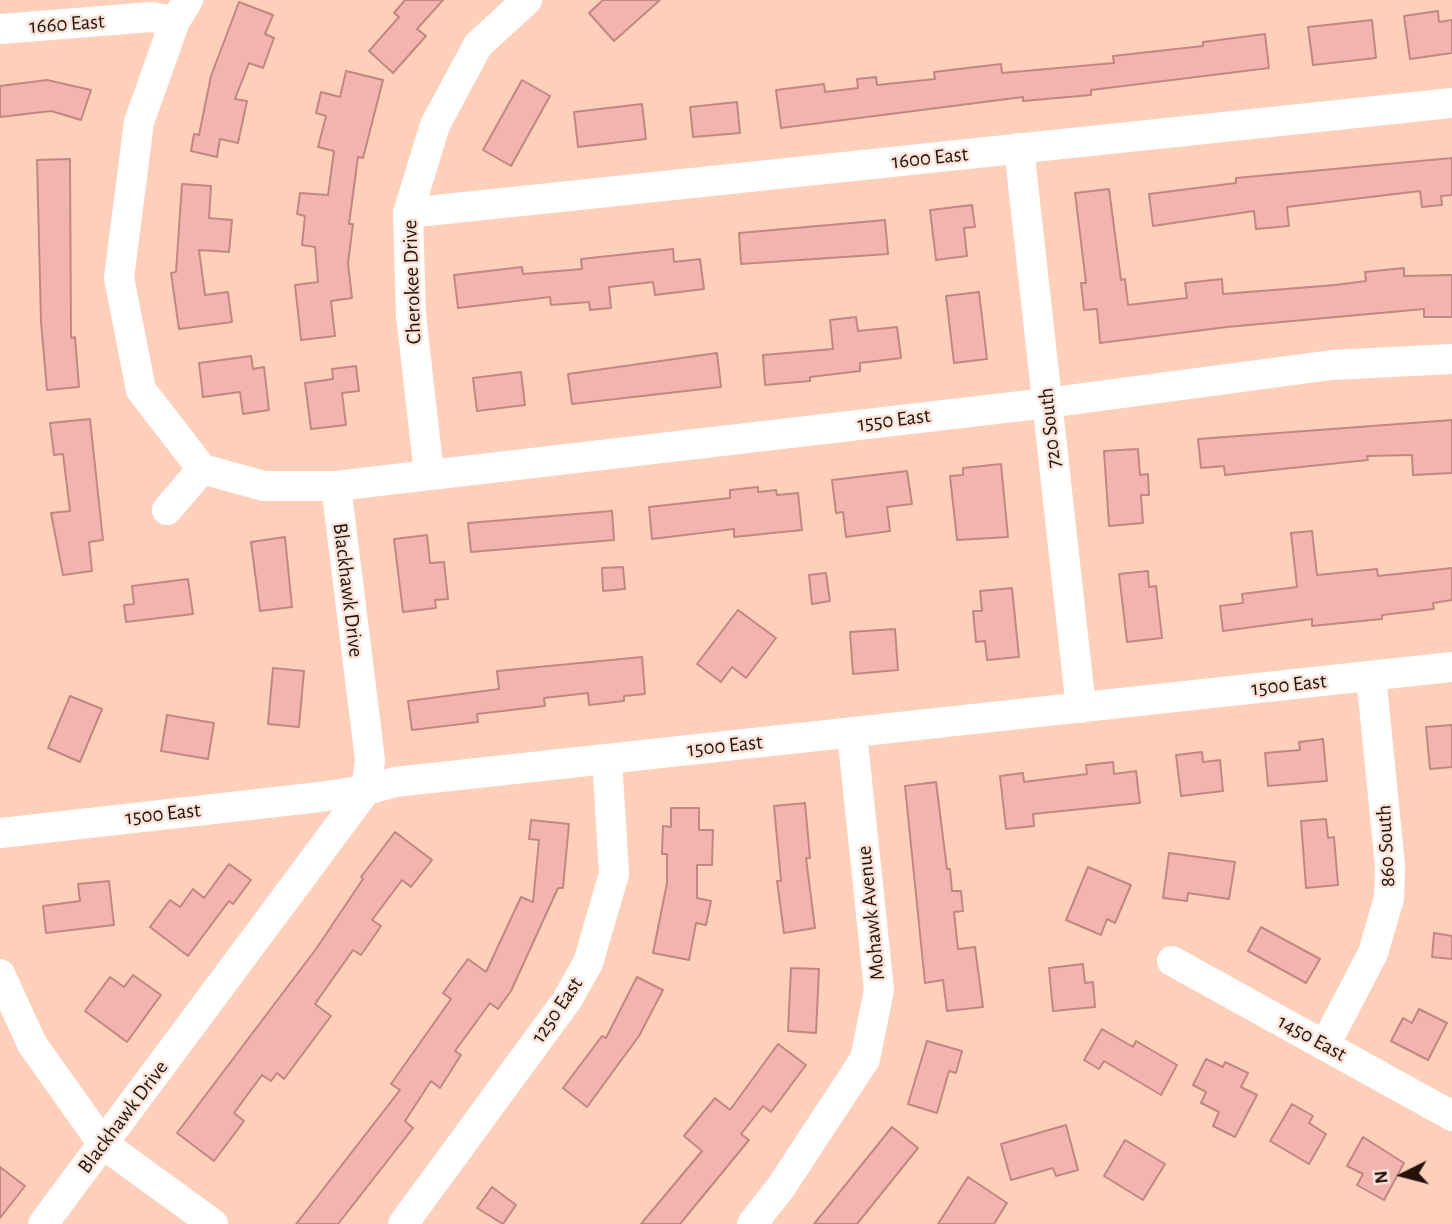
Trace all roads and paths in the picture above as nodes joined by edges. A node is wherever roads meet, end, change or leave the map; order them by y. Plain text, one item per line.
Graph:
1 (527, 0) edge
2 (181, 11) edge
3 (0, 29) edge
4 (1452, 103) edge
5 (1019, 148) junction
6 (408, 213) junction
7 (1452, 359) edge
8 (1047, 403) junction
9 (202, 469) junction
10 (429, 474) junction
11 (335, 486) junction
12 (167, 510) dead end
13 (1452, 667) edge
14 (1371, 676) junction
15 (1081, 708) junction
16 (852, 733) junction
17 (607, 759) junction
18 (366, 790) junction
19 (0, 833) edge
20 (1172, 961) dead end
21 (0, 974) edge
22 (1325, 1045) junction
23 (1452, 1116) edge
24 (103, 1144) junction
25 (43, 1224) edge
26 (213, 1224) edge
27 (403, 1224) edge
28 (752, 1224) edge

1 - 6 street, Cherokee Drive
2 - 3 street, 1660 East
2 - 9 street
4 - 5 street, 1600 East
5 - 6 street, 1600 East
5 - 8 street, 720 South
6 - 10 street, Cherokee Drive
7 - 8 street, 1550 East
8 - 10 street, 1550 East
8 - 15 street, 720 South
9 - 11 street
9 - 12 street
10 - 11 street, 1550 East
11 - 18 street, Blackhawk Drive
13 - 14 street, 1500 East
14 - 15 street, 1500 East
14 - 22 street, 860 South
15 - 16 street, 1500 East
16 - 17 street, 1500 East
16 - 28 street, Mohawk Avenue
17 - 18 street, 1500 East
17 - 27 street, 1250 East
18 - 19 street, 1500 East
18 - 24 street, Blackhawk Drive
20 - 22 street, 1450 East
21 - 24 street
22 - 23 street, 1450 East
24 - 25 street, Blackhawk Drive
24 - 26 street

